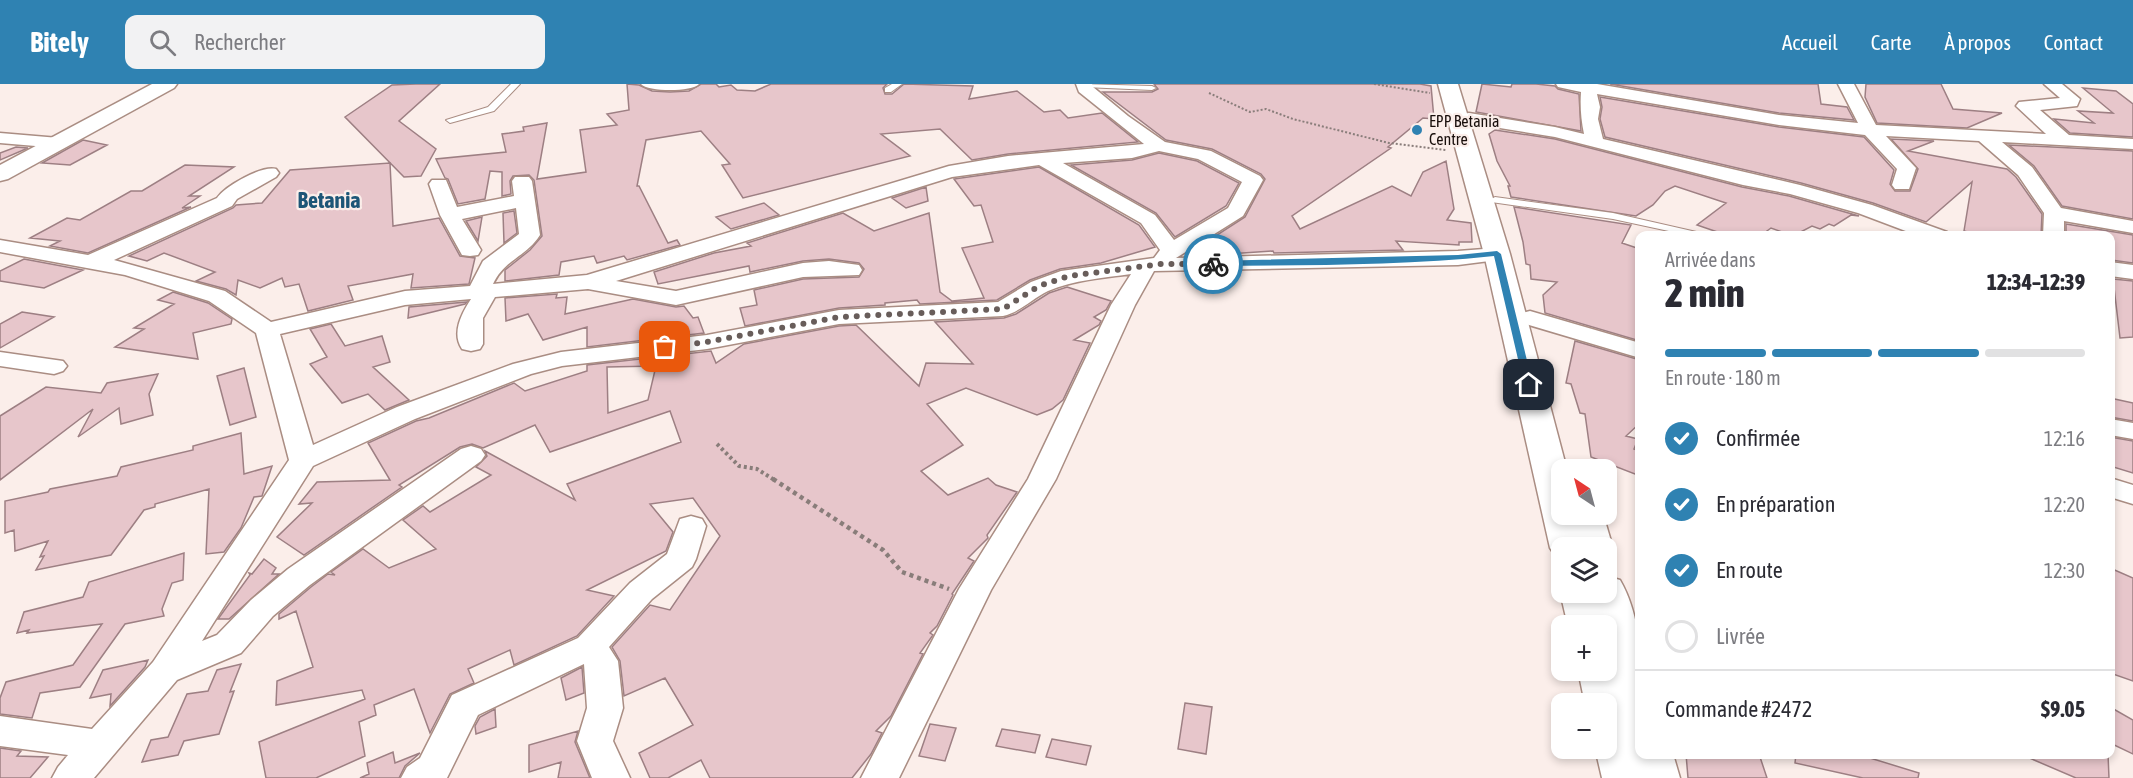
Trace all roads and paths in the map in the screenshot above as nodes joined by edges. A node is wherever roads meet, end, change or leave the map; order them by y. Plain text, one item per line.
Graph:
1 (167, 84) edge
2 (516, 84) edge
3 (649, 84) edge
4 (691, 84) edge
5 (898, 84) edge
6 (1084, 84) edge
7 (1374, 84) edge
8 (1564, 84) edge
9 (1846, 84) edge
10 (2052, 84) edge
11 (1152, 88) dead end
12 (1453, 88) edge
13 (1593, 88) junction
14 (888, 90) dead end
15 (1209, 93) dead end
16 (1469, 118) junction
17 (450, 120) dead end
18 (1870, 130) junction
19 (1985, 137) junction
20 (0, 138) edge
21 (1595, 141) junction
22 (2065, 141) junction
23 (59, 143) junction
24 (2133, 144) edge
25 (1159, 146) junction
26 (1467, 153) junction
27 (1042, 159) junction
28 (269, 173) dead end
29 (0, 174) edge
30 (439, 184) dead end
31 (1902, 184) dead end
32 (1495, 200) junction
33 (2054, 213) junction
34 (450, 216) junction
35 (2133, 226) edge
36 (1685, 231) edge
37 (1926, 231) edge
38 (2053, 231) edge
39 (0, 246) edge
40 (470, 250) dead end
41 (1497, 254) junction
42 (1160, 259) junction
43 (91, 262) junction
44 (851, 270) dead end
45 (2115, 270) edge
46 (2133, 272) edge
47 (589, 282) junction
48 (484, 290) junction
49 (1530, 318) junction
50 (267, 330) junction
51 (471, 344) dead end
52 (1635, 350) edge
53 (4, 363) edge
54 (54, 366) dead end
55 (2115, 428) edge
56 (2133, 431) edge
57 (717, 444) dead end
58 (471, 455) dead end
59 (1570, 459) edge
60 (303, 460) junction
61 (2115, 489) edge
62 (2133, 495) edge
63 (691, 526) dead end
64 (1566, 537) edge
65 (972, 597) junction
66 (1610, 603) edge
67 (590, 647) junction
68 (165, 671) junction
69 (1602, 681) edge
70 (1635, 695) edge
71 (0, 731) edge
72 (101, 745) junction
73 (1651, 759) edge
74 (71, 778) edge
75 (420, 778) edge
76 (611, 778) edge
77 (880, 778) edge
78 (1625, 778) edge
79 (1657, 778) edge

1 - 23 main road
2 - 17 lane
3 - 4 street
5 - 14 lane
6 - 11 lane
6 - 25 street
7 - 12 path
8 - 13 street
9 - 18 street
10 - 22 street
12 - 16 main road
12 - 26 main road
13 - 18 street
13 - 21 street
15 - 26 path
16 - 21 street
16 - 32 main road
18 - 19 street
18 - 31 street
19 - 22 street
19 - 33 street
20 - 23 street
21 - 37 street
22 - 24 street
23 - 29 main road
25 - 27 street
25 - 42 street
26 - 41 main road
27 - 42 street
27 - 47 street
28 - 43 street
30 - 34 street
32 - 36 lane
32 - 49 main road
33 - 35 street
33 - 38 street
34 - 40 street
34 - 48 street
39 - 43 street
41 - 42 street
41 - 64 main road
42 - 60 street
42 - 65 street
43 - 50 street
44 - 47 street
45 - 46 street
47 - 48 street
48 - 50 street
48 - 51 street
49 - 52 street
49 - 59 main road
50 - 60 street
53 - 54 street
55 - 56 street
57 - 65 path
58 - 68 street
60 - 68 street
61 - 62 street
63 - 67 street
65 - 77 street
66 - 70 main road
67 - 75 street
67 - 76 street
68 - 72 street
69 - 78 main road
71 - 72 street
72 - 74 street
73 - 79 main road

